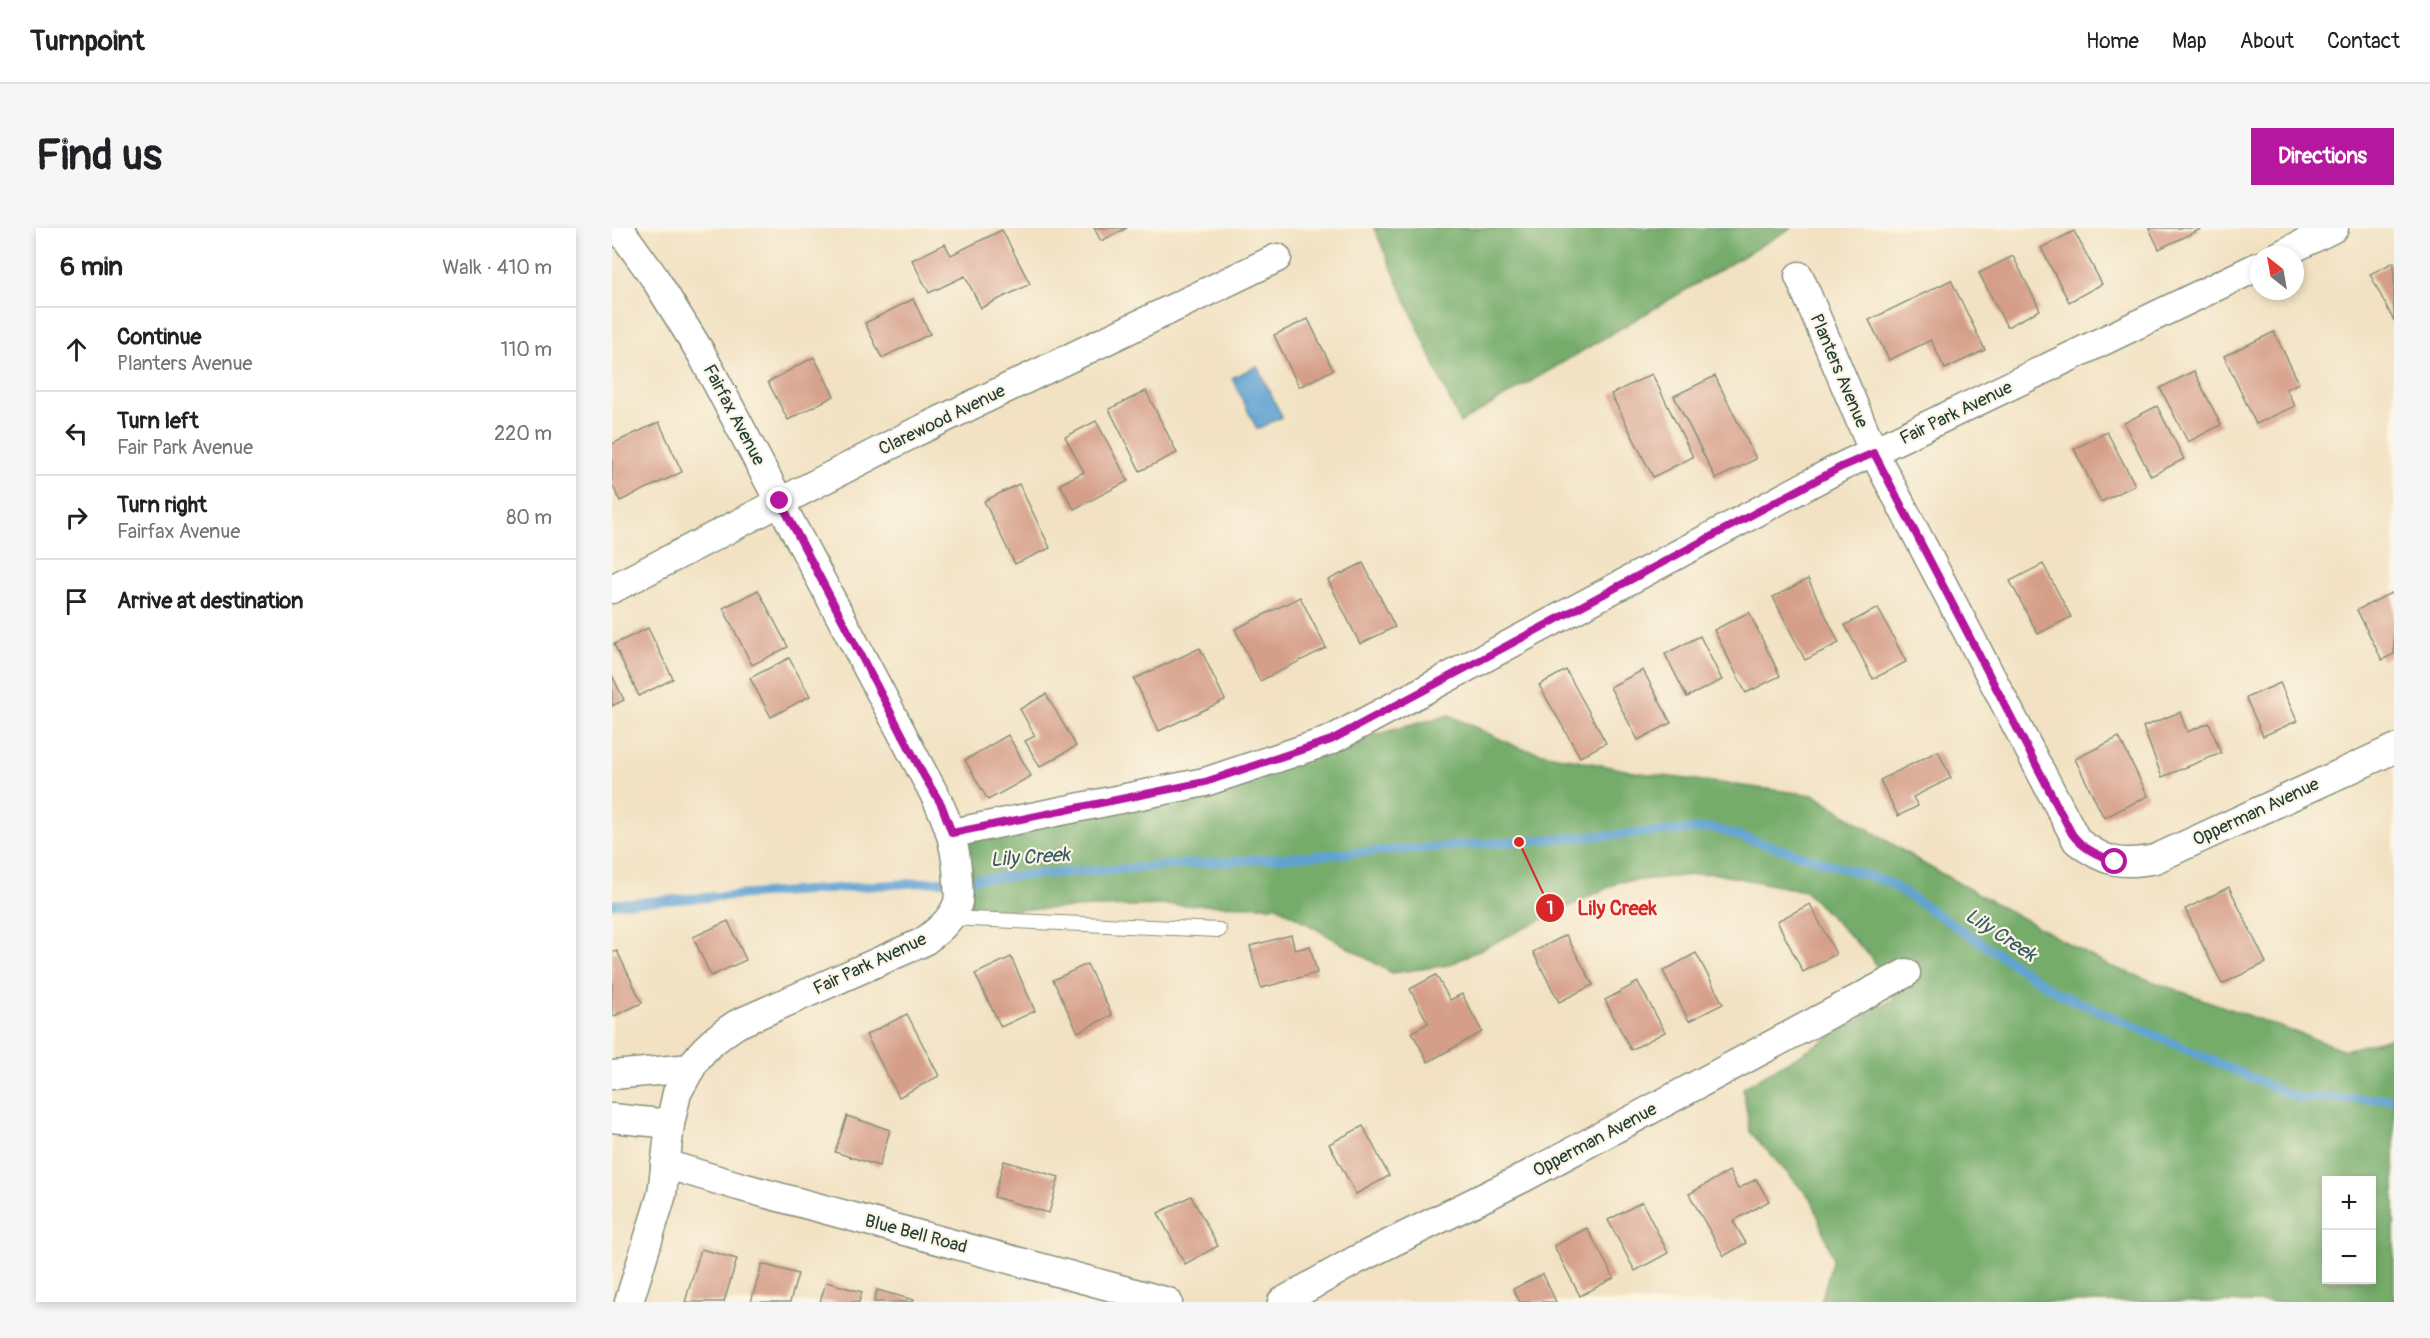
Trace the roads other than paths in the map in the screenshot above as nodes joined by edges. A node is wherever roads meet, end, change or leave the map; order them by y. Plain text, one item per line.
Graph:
1 (619, 228) edge
2 (2334, 228) edge
3 (2298, 246) edge
4 (1276, 258) dead end
5 (2250, 270) edge
6 (1799, 276) dead end
7 (1874, 453) junction
8 (780, 501) junction
9 (612, 589) edge
10 (2394, 748) edge
11 (954, 845) junction
12 (2115, 862) joint
13 (954, 910) junction
14 (1219, 930) dead end
15 (1906, 973) dead end
16 (691, 1068) junction
17 (612, 1075) edge
18 (612, 1118) edge
19 (670, 1124) junction
20 (665, 1164) junction
21 (629, 1302) edge
22 (1168, 1302) edge
23 (1282, 1302) edge

1 - 8 street, Fairfax Avenue
2 - 3 street
4 - 8 street, Clarewood Avenue
5 - 7 street, Fair Park Avenue
6 - 7 street, Planters Avenue
7 - 11 street, Fair Park Avenue
7 - 12 street, Planters Avenue
8 - 9 street, Clarewood Avenue
8 - 11 street, Fairfax Avenue
10 - 12 street, Opperman Avenue
11 - 13 street
13 - 14 lane
13 - 16 street, Fair Park Avenue
15 - 23 street, Opperman Avenue
16 - 17 street
16 - 19 street, Fair Park Avenue
18 - 19 street
19 - 20 street, Fair Park Avenue
20 - 21 street
20 - 22 street, Blue Bell Road

